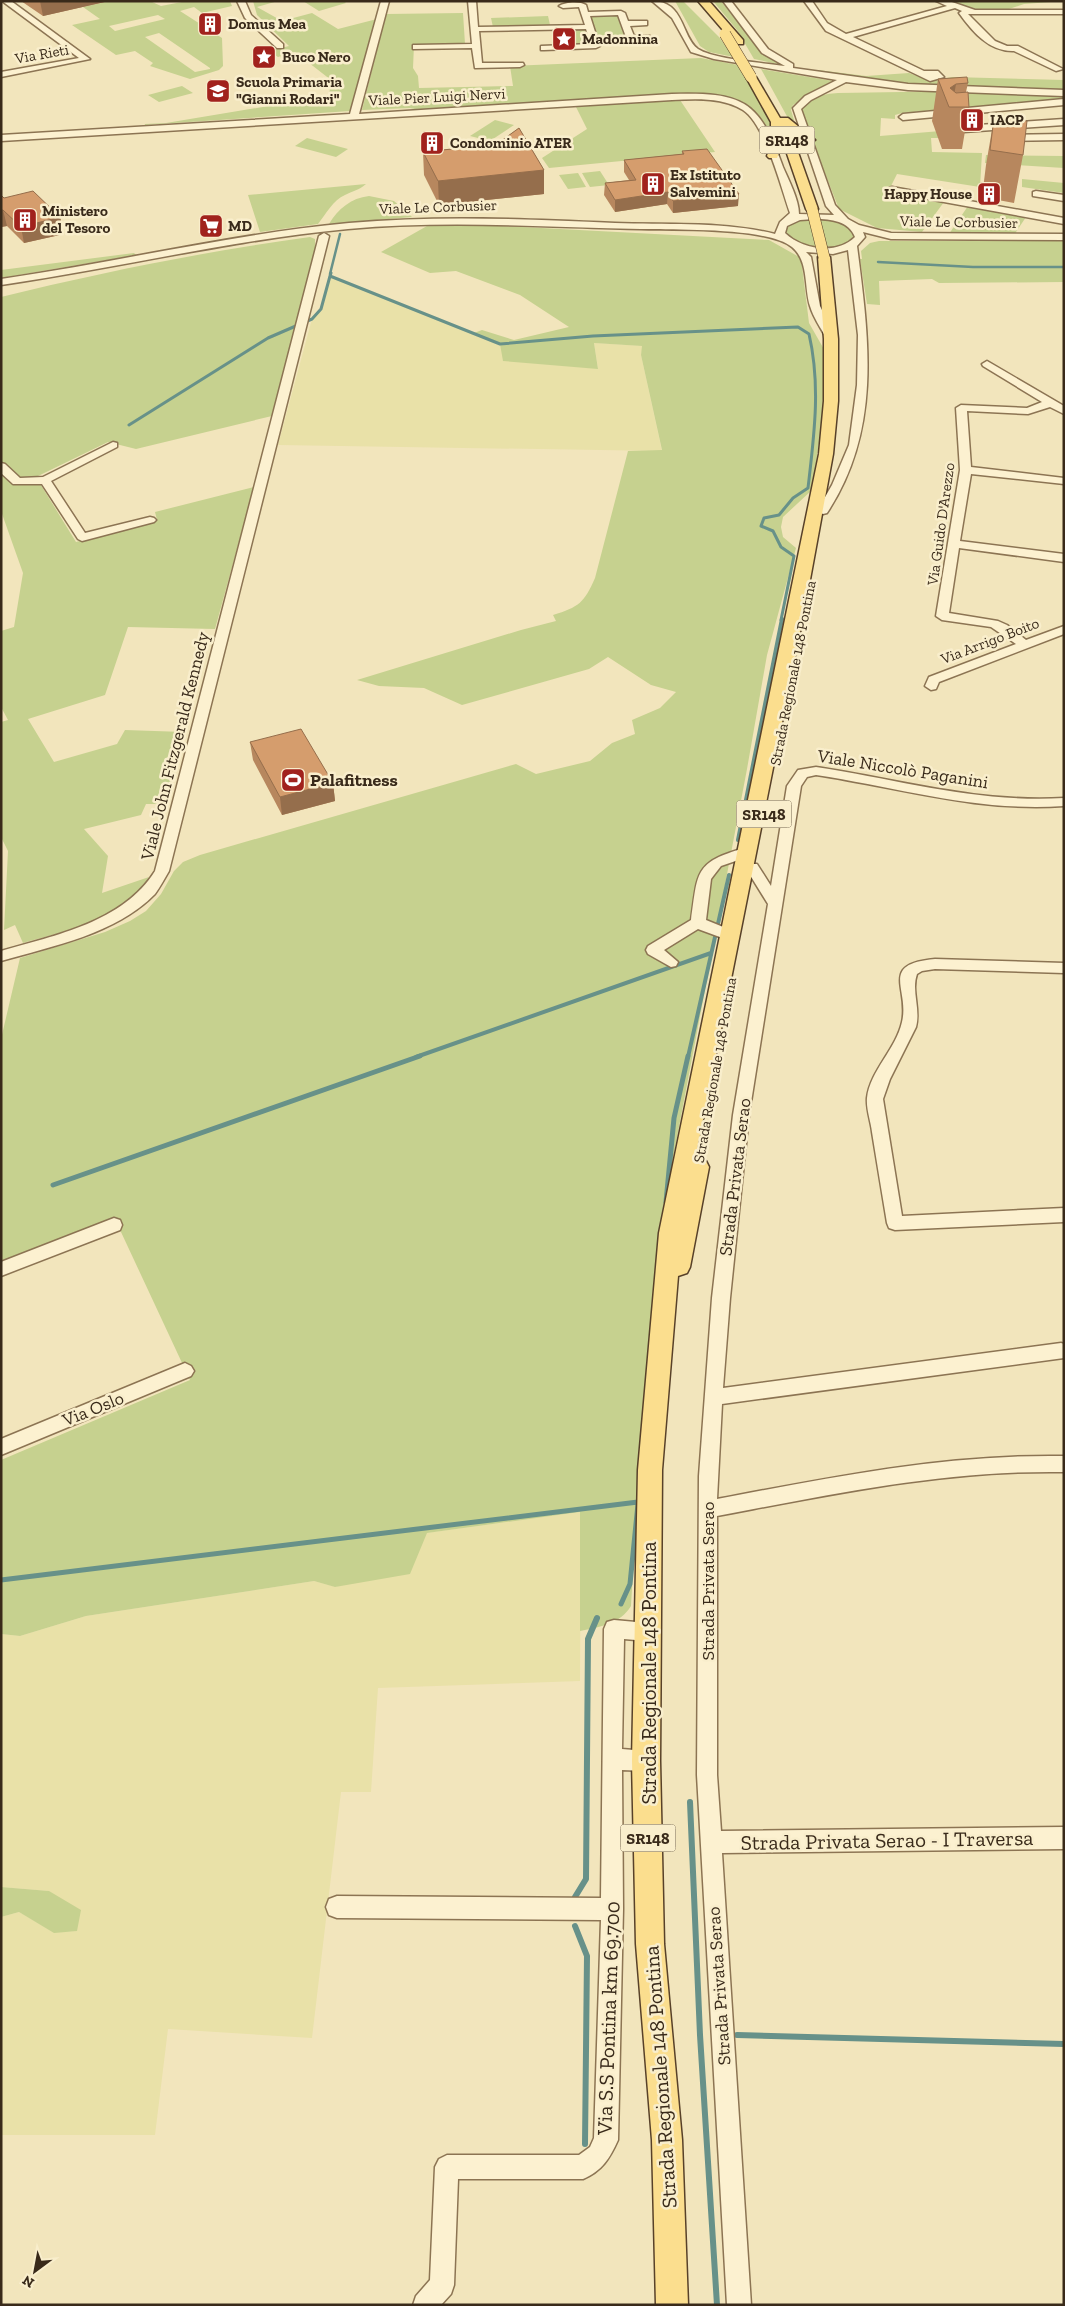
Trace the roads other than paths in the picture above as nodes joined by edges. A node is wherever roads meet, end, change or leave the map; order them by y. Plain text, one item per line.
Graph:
1 (241, 1) edge
2 (385, 1) edge
3 (472, 1) edge
4 (656, 1) edge
5 (673, 1) edge
6 (690, 1) edge
7 (698, 1) edge
8 (710, 1) edge
9 (727, 1) edge
10 (808, 1) edge
11 (9, 3) edge
12 (939, 4) edge
13 (1064, 5) edge
14 (563, 6) dead end
15 (955, 6) joint
16 (2, 8) edge
17 (968, 11) junction
18 (1016, 11) junction
19 (633, 12) dead end
20 (1064, 12) edge
21 (621, 13) junction
22 (585, 14) junction
23 (644, 23) dead end
24 (625, 24) junction
25 (35, 27) junction
26 (590, 27) junction
27 (475, 29) junction
28 (725, 34) junction
29 (846, 37) junction
30 (650, 38) dead end
31 (631, 39) junction
32 (594, 40) junction
33 (280, 46) dead end
34 (476, 46) junction
35 (416, 47) dead end
36 (544, 48) dead end
37 (77, 62) junction
38 (520, 65) dead end
39 (802, 69) junction
40 (1059, 69) dead end
41 (813, 73) junction
42 (1, 75) edge
43 (925, 75) dead end
44 (756, 77) junction
45 (846, 79) junction
46 (908, 87) junction
47 (817, 93) junction
48 (1064, 93) edge
49 (1064, 102) edge
50 (354, 116) junction
51 (903, 117) dead end
52 (780, 119) junction
53 (1064, 122) edge
54 (949, 130) edge
55 (1064, 137) edge
56 (1, 138) edge
57 (964, 138) edge
58 (809, 140) junction
59 (774, 156) junction
60 (892, 190) dead end
61 (1036, 194) dead end
62 (1064, 198) edge
63 (844, 220) junction
64 (1064, 221) edge
65 (786, 222) junction
66 (856, 227) junction
67 (730, 231) junction
68 (324, 236) dead end
69 (1064, 237) edge
70 (784, 239) junction
71 (852, 245) junction
72 (796, 246) junction
73 (827, 256) junction
74 (150, 257) junction
75 (1, 282) edge
76 (1, 291) edge
77 (832, 339) junction
78 (987, 364) dead end
79 (1051, 403) junction
80 (1064, 411) edge
81 (114, 445) dead end
82 (1, 466) edge
83 (966, 470) junction
84 (45, 480) junction
85 (1064, 481) edge
86 (823, 511) junction
87 (150, 520) dead end
88 (954, 544) junction
89 (1064, 558) edge
90 (1064, 630) edge
91 (1025, 645) junction
92 (931, 686) dead end
93 (1064, 802) edge
94 (1040, 804) junction
95 (1064, 806) edge
96 (749, 860) junction
97 (774, 902) junction
98 (702, 924) junction
99 (728, 935) junction
100 (1, 956) edge
101 (671, 962) dead end
102 (1064, 968) edge
103 (1064, 1215) edge
104 (114, 1225) dead end
105 (1, 1269) edge
106 (1064, 1351) edge
107 (660, 1370) junction
108 (185, 1371) dead end
109 (714, 1398) junction
110 (1, 1447) edge
111 (1064, 1464) edge
112 (708, 1509) junction
113 (647, 1632) junction
114 (612, 1760) junction
115 (646, 1761) junction
116 (1064, 1838) edge
117 (710, 1842) junction
118 (338, 1906) dead end
119 (612, 1909) junction
120 (424, 2305) edge
121 (672, 2305) edge
122 (739, 2305) edge

1 - 33 street
2 - 50 street
3 - 27 street
4 - 41 street
5 - 39 street
6 - 28 main road
7 - 28 main road, Strada Regionale 148 Pontina / SR148
8 - 44 main road, Strada Regionale 148 Pontina / SR148
9 - 39 street
10 - 29 street
11 - 16 street
11 - 25 street
12 - 15 street
12 - 29 street
13 - 18 street
14 - 22 street
15 - 17 street
16 - 25 street
17 - 18 street
17 - 40 street
18 - 20 street
19 - 21 street
21 - 22 street
21 - 24 street
22 - 26 street
23 - 24 street
24 - 31 street
25 - 37 street
25 - 37 street, Via Rieti
26 - 27 street
26 - 32 street
27 - 34 street
28 - 44 main road, Strada Regionale 148 Pontina / SR148, bridge
29 - 43 street
30 - 31 street
31 - 32 street
32 - 36 street
34 - 35 street
34 - 38 street
37 - 42 street, Via Rieti
39 - 41 street
41 - 45 street
44 - 52 main road, Strada Regionale 148 Pontina / SR148
45 - 46 street
45 - 47 street
46 - 47 street
46 - 48 street
47 - 58 street
49 - 51 street
50 - 56 street, Viale Pier Luigi Nervi
50 - 59 street, Viale Pier Luigi Nervi
52 - 58 main road
52 - 59 main road
52 - 73 main road, Strada Regionale 148 Pontina / SR148, bridge
53 - 54 street
55 - 57 street
58 - 63 street
59 - 65 street, Viale Pier Luigi Nervi
60 - 64 street, Viale Le Corbusier
61 - 62 street
63 - 65 street, Viale Le Corbusier
63 - 66 street, Viale Le Corbusier
65 - 67 street, Viale Le Corbusier
65 - 70 street
66 - 69 street, Viale Le Corbusier
66 - 71 street
67 - 70 street, Viale Le Corbusier
67 - 74 street, Viale Le Corbusier
68 - 100 street, Viale John Fitzgerald Kennedy
70 - 72 street, Viale Le Corbusier
71 - 72 street
71 - 86 street
72 - 77 street
73 - 77 main road, Strada Regionale 148 Pontina / SR148
73 - 86 main road, Strada Regionale 148 Pontina / SR148
74 - 75 street, Viale Le Corbusier
74 - 76 street, Viale Le Corbusier
77 - 96 main road, Strada Regionale 148 Pontina / SR148
78 - 79 street
79 - 80 street
79 - 83 street, Via Guido D'Arezzo
81 - 84 street
82 - 84 street
83 - 85 street
83 - 88 street, Via Guido D'Arezzo
84 - 87 street
86 - 96 main road, Strada Regionale 148 Pontina / SR148
88 - 89 street
88 - 91 street, Via Guido D'Arezzo
90 - 91 street, Via Arrigo Boito
91 - 92 street, Via Arrigo Boito
93 - 94 street, Viale Niccolò Paganini
94 - 95 street, Viale Niccolò Paganini
94 - 97 street, Viale Niccolò Paganini
96 - 97 street
96 - 98 street
96 - 99 main road, Strada Regionale 148 Pontina / SR148
96 - 107 main road, Strada Regionale 148 Pontina / SR148
97 - 109 street, Strada Privata Serao
98 - 99 street
98 - 101 street
99 - 107 main road, Strada Regionale 148 Pontina / SR148
102 - 103 street
104 - 105 street
106 - 109 street
107 - 113 main road, Strada Regionale 148 Pontina / SR148
108 - 110 street, Via Oslo
109 - 112 street, Strada Privata Serao
111 - 112 street
112 - 117 street, Strada Privata Serao
113 - 114 street, Via S.S Pontina km 69.700
113 - 115 main road, Strada Regionale 148 Pontina / SR148
114 - 115 street
114 - 119 street, Via S.S Pontina km 69.700
115 - 121 main road, Strada Regionale 148 Pontina / SR148
116 - 117 street, Strada Privata Serao - I Traversa
117 - 122 street, Strada Privata Serao
118 - 119 street
119 - 120 street, Via S.S Pontina km 69.700

